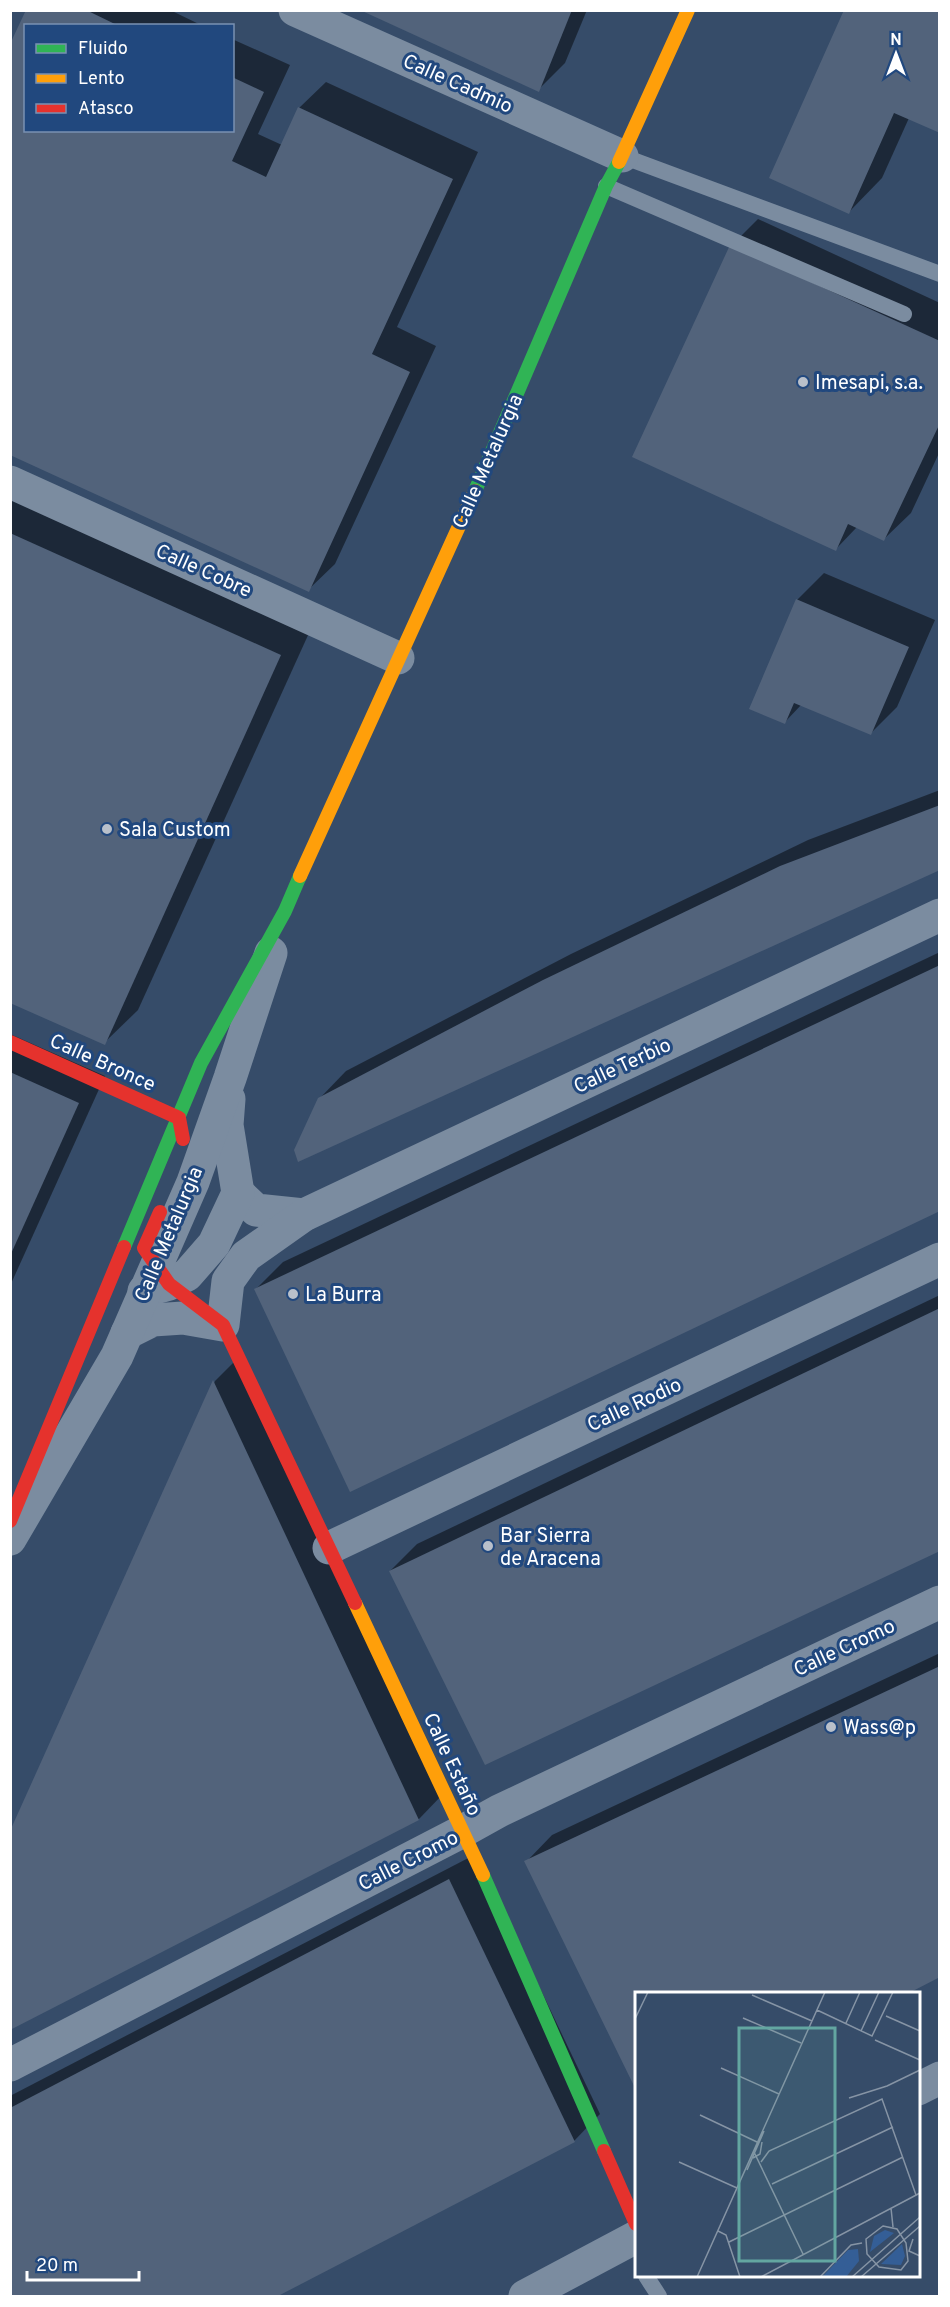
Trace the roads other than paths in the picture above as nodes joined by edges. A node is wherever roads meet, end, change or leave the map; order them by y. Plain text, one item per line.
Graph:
1 (295, 10) edge
2 (688, 10) edge
3 (622, 156) junction
4 (606, 186) junction
5 (939, 274) edge
6 (904, 314) dead end
7 (10, 482) edge
8 (398, 658) junction
9 (285, 911) junction
10 (939, 915) edge
11 (10, 1042) edge
12 (230, 1078) junction
13 (179, 1118) junction
14 (186, 1152) dead end
15 (238, 1193) junction
16 (167, 1195) dead end
17 (304, 1215) junction
18 (939, 1259) edge
19 (156, 1280) junction
20 (224, 1325) junction
21 (127, 1333) junction
22 (10, 1521) edge
23 (10, 1539) edge
24 (329, 1548) junction
25 (939, 1602) edge
26 (463, 1831) junction
27 (10, 2065) edge
28 (939, 2078) edge
29 (920, 2088) edge
30 (634, 2241) edge
31 (647, 2277) edge
32 (525, 2296) edge
33 (659, 2296) edge

1 - 3 street, Calle Cadmio
2 - 3 street, Calle Metalurgia
3 - 4 street, Calle Metalurgia
3 - 5 lane
4 - 6 lane
4 - 8 street, Calle Metalurgia
7 - 8 street, Calle Cobre
8 - 9 street, Calle Metalurgia
9 - 12 street, Calle Metalurgia
9 - 13 street, Calle Metalurgia
10 - 17 street, Calle Terbio
11 - 13 street, Calle Bronce
12 - 15 street
12 - 19 street, Calle Metalurgia
13 - 14 street
13 - 22 street, Calle Metalurgia
15 - 17 street
15 - 19 street
16 - 19 street
17 - 20 street, Calle Terbio
18 - 24 street, Calle Rodio
19 - 20 street
19 - 21 street, Calle Metalurgia
20 - 21 street
20 - 24 street, Calle Estaño
21 - 23 street, Calle Metalurgia
24 - 26 street, Calle Estaño
25 - 26 street, Calle Cromo
26 - 27 street, Calle Cromo
26 - 30 street, Calle Estaño
28 - 29 street
30 - 32 street
31 - 33 lane

